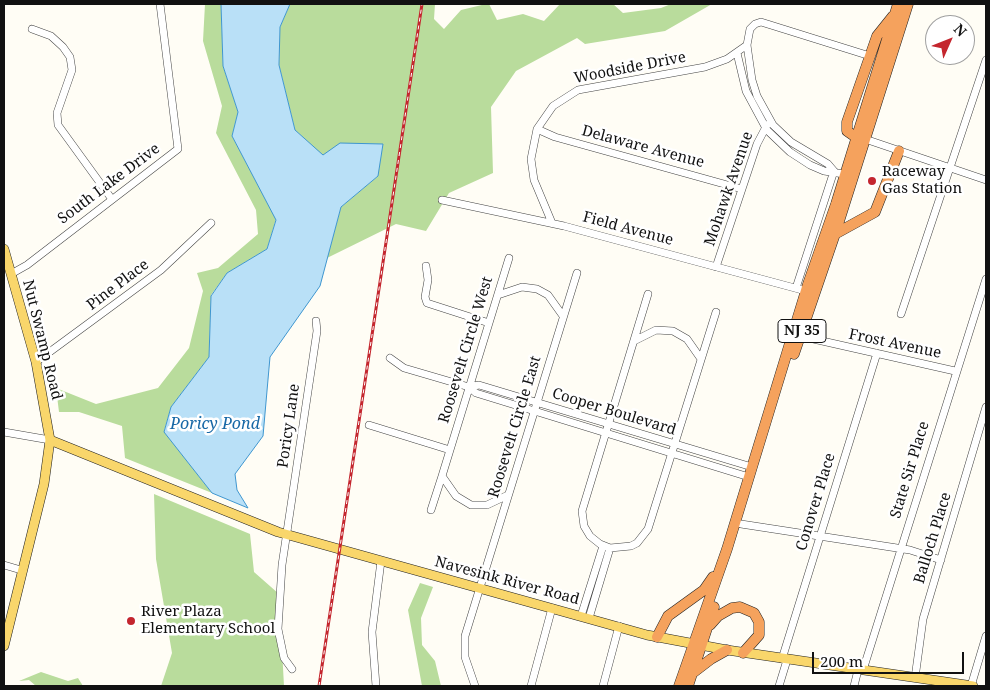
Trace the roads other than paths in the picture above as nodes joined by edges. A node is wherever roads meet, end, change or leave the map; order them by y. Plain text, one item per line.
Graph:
1 (160, 4) edge
2 (898, 4) edge
3 (908, 4) edge
4 (894, 15) junction
5 (32, 29) dead end
6 (747, 45) junction
7 (737, 53) junction
8 (870, 56) junction
9 (986, 60) edge
10 (768, 124) junction
11 (537, 130) junction
12 (861, 138) junction
13 (899, 151) junction
14 (950, 168) junction
15 (839, 173) junction
16 (986, 180) edge
17 (742, 189) junction
18 (111, 198) junction
19 (442, 200) dead end
20 (211, 223) dead end
21 (552, 223) junction
22 (835, 234) junction
23 (4, 248) edge
24 (509, 258) dead end
25 (426, 266) dead end
26 (716, 267) junction
27 (577, 273) dead end
28 (11, 274) junction
29 (986, 279) edge
30 (801, 290) junction
31 (648, 294) dead end
32 (498, 295) junction
33 (716, 312) dead end
34 (901, 314) dead end
35 (563, 316) junction
36 (316, 321) dead end
37 (489, 323) junction
38 (800, 336) junction
39 (636, 340) junction
40 (877, 353) junction
41 (390, 358) dead end
42 (701, 359) junction
43 (36, 362) junction
44 (955, 371) junction
45 (469, 387) junction
46 (536, 407) junction
47 (986, 407) edge
48 (369, 425) dead end
49 (607, 429) junction
50 (4, 432) edge
51 (50, 440) junction
52 (673, 449) junction
53 (450, 450) junction
54 (750, 472) junction
55 (442, 476) junction
56 (508, 495) junction
57 (431, 510) dead end
58 (742, 524) junction
59 (287, 535) junction
60 (820, 537) junction
61 (607, 547) junction
62 (900, 549) junction
63 (941, 560) junction
64 (382, 561) junction
65 (722, 564) junction
66 (4, 565) edge
67 (22, 570) junction
68 (480, 588) junction
69 (552, 608) junction
70 (585, 617) junction
71 (619, 626) junction
72 (707, 630) junction
73 (986, 636) edge
74 (657, 638) junction
75 (4, 646) edge
76 (697, 646) junction
77 (726, 650) junction
78 (743, 653) junction
79 (785, 659) junction
80 (292, 669) dead end
81 (860, 670) junction
82 (692, 675) junction
83 (914, 678) junction
84 (926, 683) edge
85 (376, 686) edge
86 (475, 686) edge
87 (532, 686) edge
88 (603, 686) edge
89 (679, 686) edge
90 (688, 686) edge
91 (779, 686) edge
92 (854, 686) edge
93 (972, 686) edge

1 - 18 street, South Lake Drive
2 - 4 highway, NJ 35
3 - 12 highway, NJ 35
4 - 8 highway
4 - 12 highway, NJ 35
5 - 18 street
6 - 7 street, Woodside Drive
6 - 8 street
6 - 10 street
7 - 10 street
7 - 11 street, Woodside Drive
8 - 12 highway
9 - 14 street
10 - 15 street
10 - 17 street, Mohawk Avenue
11 - 17 street, Delaware Avenue
11 - 21 street, Woodside Drive
12 - 13 street
12 - 15 highway, NJ 35
12 - 22 highway, NJ 35
13 - 14 street
13 - 22 highway
14 - 16 street
14 - 34 street
15 - 30 highway, NJ 35
17 - 26 street, Mohawk Avenue
18 - 28 street, South Lake Drive
19 - 21 street, Field Avenue
20 - 43 street, Pine Place
21 - 26 street, Field Avenue
22 - 38 highway, NJ 35
23 - 28 main road, Nut Swamp Road
24 - 32 street, Roosevelt Circle West
25 - 37 street
26 - 30 street, Field Avenue
27 - 35 street, Roosevelt Circle East
28 - 43 main road, Nut Swamp Road
29 - 44 street, State Sir Place
30 - 54 highway, NJ 35
31 - 39 street
32 - 35 street
32 - 37 street, Roosevelt Circle West
33 - 42 street
35 - 46 street, Roosevelt Circle East
36 - 59 street, Poricy Lane
37 - 45 street, Roosevelt Circle West
38 - 40 street, Frost Avenue
38 - 58 highway, NJ 35
39 - 42 street
39 - 49 street
40 - 44 street, Frost Avenue
40 - 60 street, Conover Place
41 - 45 street, Cooper Boulevard
42 - 52 street
43 - 51 main road, Nut Swamp Road
44 - 62 street, State Sir Place
45 - 46 street, Cooper Boulevard
45 - 53 street, Roosevelt Circle West
46 - 49 street, Cooper Boulevard
46 - 56 street, Roosevelt Circle East
47 - 63 street, Balloch Place
48 - 53 street
49 - 52 street, Cooper Boulevard
49 - 61 street
50 - 51 street
51 - 59 main road, Navesink River Road
51 - 67 main road, Nut Swamp Road
52 - 54 street, Cooper Boulevard
52 - 61 street
53 - 55 street, Roosevelt Circle West
54 - 65 highway, NJ 35
55 - 56 street
55 - 57 street
56 - 68 street, Roosevelt Circle East
58 - 60 street
58 - 72 highway, NJ 35
59 - 64 main road, Navesink River Road
59 - 80 street, Poricy Lane
60 - 62 street
60 - 79 street, Conover Place
61 - 70 street
62 - 63 street
62 - 81 street, State Sir Place
63 - 83 street, Balloch Place
64 - 68 main road, Navesink River Road
64 - 85 street
65 - 74 highway
65 - 76 highway, NJ 35
66 - 67 street
67 - 75 main road, Nut Swamp Road
68 - 69 main road, Navesink River Road
68 - 86 street, Roosevelt Circle East
69 - 70 main road, Navesink River Road
69 - 87 street
70 - 71 main road, Navesink River Road
71 - 74 main road, Navesink River Road
71 - 88 street
72 - 76 highway, NJ 35
72 - 78 highway
73 - 93 street
74 - 76 main road, Navesink River Road
76 - 77 main road, Navesink River Road
76 - 82 highway, NJ 35
76 - 89 highway, NJ 35
77 - 78 main road, Navesink River Road
77 - 82 highway
78 - 79 main road, Navesink River Road
79 - 81 main road, Navesink River Road
79 - 91 street, Conover Place
81 - 83 main road, Navesink River Road
81 - 92 street, State Sir Place
82 - 90 highway, NJ 35
83 - 84 main road, Navesink River Road
84 - 93 main road, Navesink River Road

